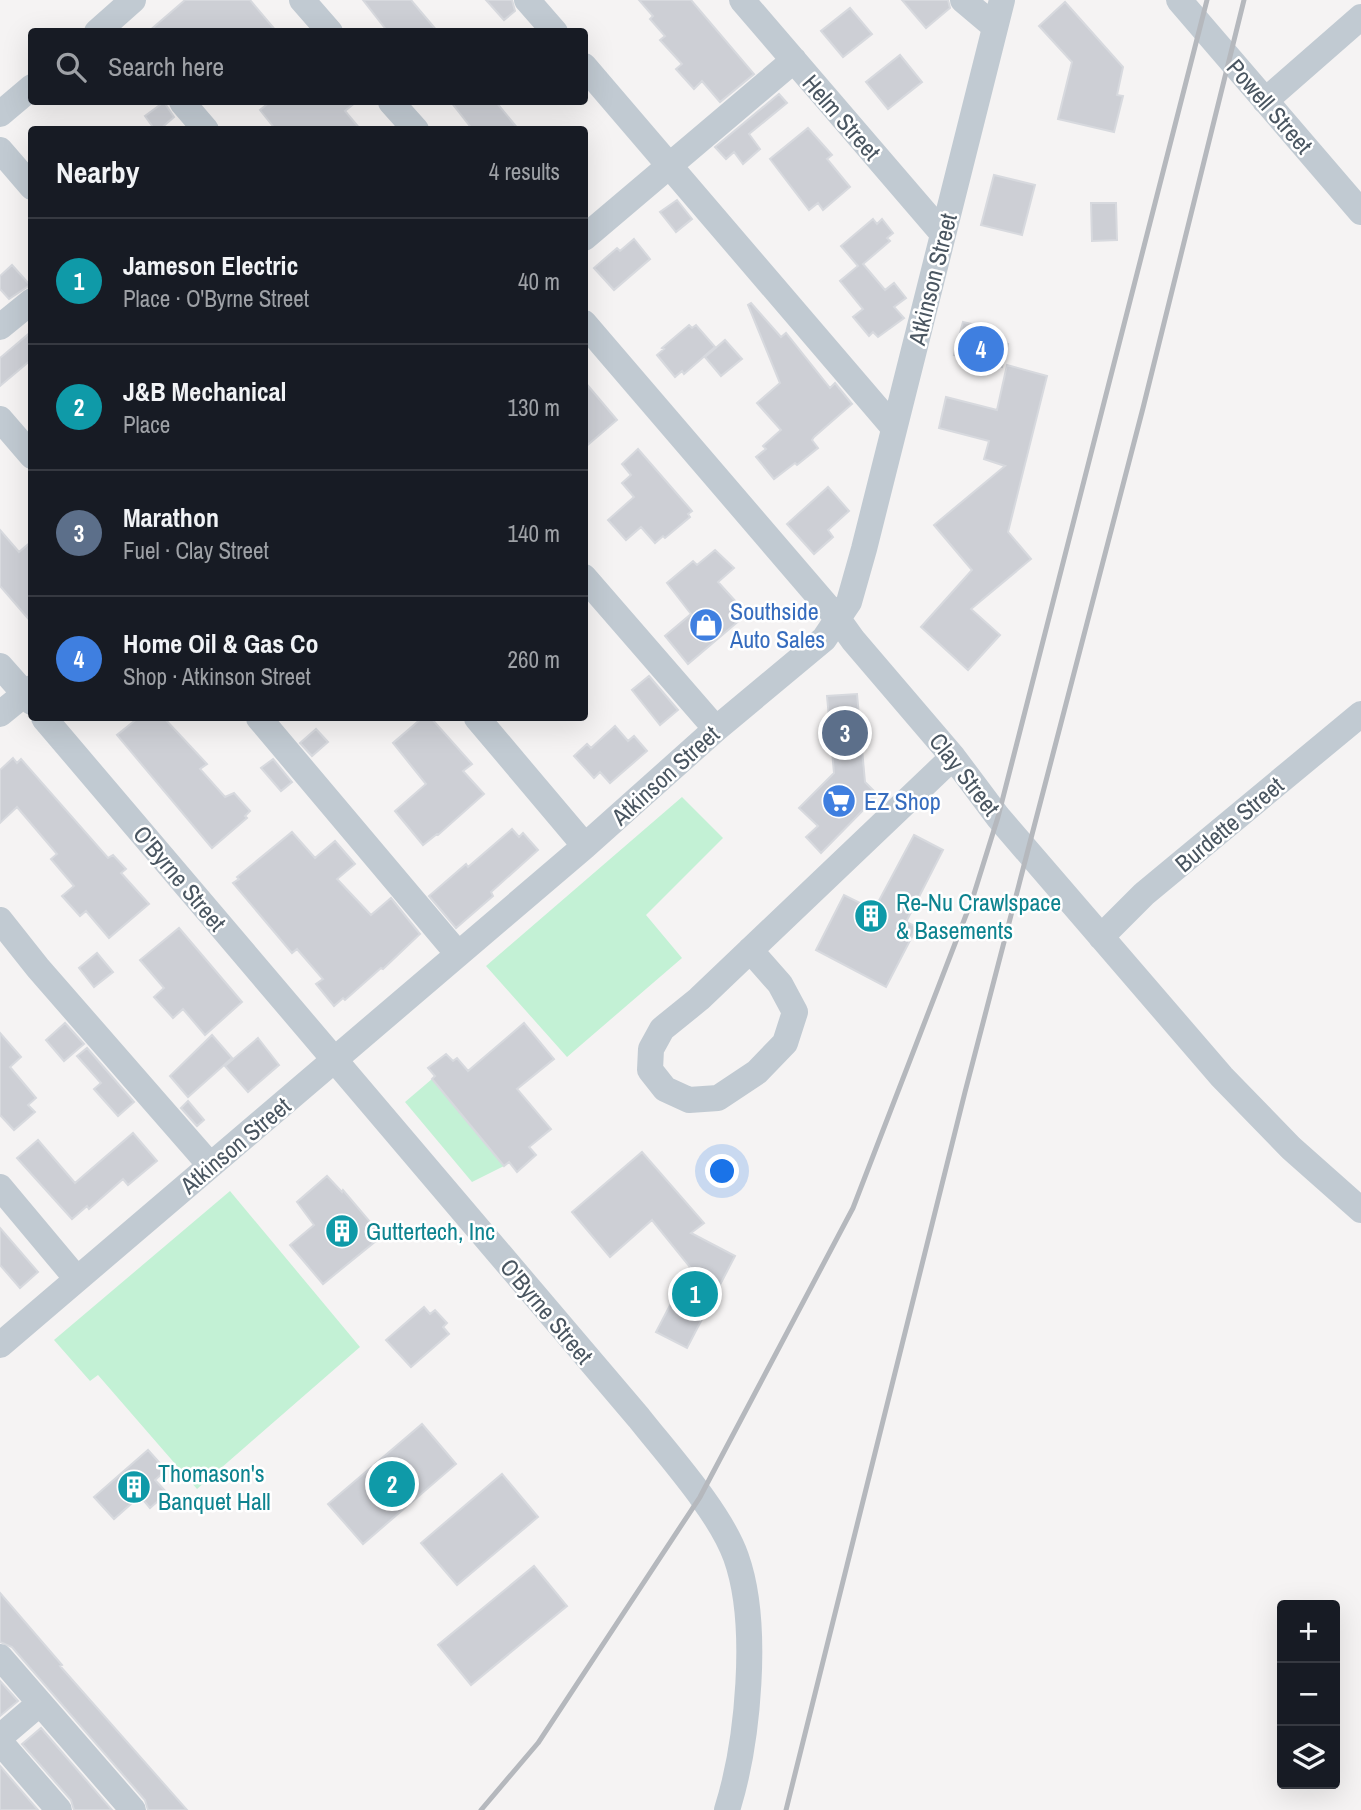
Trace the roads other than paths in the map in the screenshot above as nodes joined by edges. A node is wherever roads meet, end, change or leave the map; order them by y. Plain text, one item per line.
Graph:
1 (133, 0) edge
2 (302, 0) edge
3 (527, 0) edge
4 (742, 0) edge
5 (963, 0) edge
6 (1002, 0) edge
7 (1179, 0) edge
8 (1361, 16) edge
9 (110, 27) edge
10 (995, 27) junction
11 (326, 28) edge
12 (552, 28) edge
13 (794, 60) junction
14 (588, 71) edge
15 (28, 90) edge
16 (1265, 101) junction
17 (184, 105) edge
18 (394, 105) edge
19 (0, 114) edge
20 (202, 126) edge
21 (412, 126) edge
22 (0, 150) edge
23 (670, 166) junction
24 (28, 182) edge
25 (1361, 212) edge
26 (588, 234) edge
27 (943, 234) junction
28 (28, 303) edge
29 (0, 327) edge
30 (588, 328) edge
31 (0, 419) edge
32 (894, 428) junction
33 (28, 451) edge
34 (588, 582) edge
35 (838, 619) junction
36 (0, 666) edge
37 (28, 694) edge
38 (28, 696) edge
39 (0, 714) edge
40 (1361, 714) edge
41 (47, 721) edge
42 (261, 721) edge
43 (480, 721) edge
44 (716, 729) junction
45 (953, 757) junction
46 (585, 846) junction
47 (0, 920) edge
48 (1101, 937) junction
49 (750, 950) junction
50 (458, 954) junction
51 (335, 1060) junction
52 (210, 1165) junction
53 (0, 1187) edge
54 (1359, 1204) edge
55 (77, 1279) junction
56 (0, 1345) edge
57 (0, 1657) edge
58 (40, 1703) junction
59 (0, 1740) edge
60 (59, 1810) edge
61 (133, 1810) edge
62 (727, 1810) edge

1 - 9 street
2 - 11 street
3 - 12 street
4 - 13 street, Helm Street
5 - 10 street
6 - 10 street, Atkinson Street
7 - 16 street, Powell Street
8 - 16 street
10 - 27 street, Atkinson Street
13 - 23 street
13 - 27 street, Helm Street
14 - 23 street
15 - 19 street
16 - 25 street, Powell Street
17 - 20 street
18 - 21 street
22 - 24 street
23 - 26 street
23 - 32 street
27 - 32 street, Atkinson Street
28 - 29 street
30 - 35 street, Clay Street
31 - 33 street
32 - 35 street, Atkinson Street
34 - 44 street
35 - 44 street, Atkinson Street
35 - 45 street, Clay Street
36 - 37 street
38 - 39 street
40 - 48 street, Burdette Street
41 - 51 street, O'Byrne Street
42 - 50 street
43 - 46 street
44 - 46 street, Atkinson Street
45 - 48 street, Clay Street
45 - 49 street
46 - 50 street, Atkinson Street
47 - 52 street
48 - 54 street, Clay Street
49 - 49 street
50 - 51 street, Atkinson Street
51 - 52 street, Atkinson Street
51 - 62 street, O'Byrne Street
52 - 55 street, Atkinson Street
53 - 55 street
55 - 56 street, Atkinson Street
57 - 58 street
58 - 59 street
58 - 61 street
59 - 60 street

